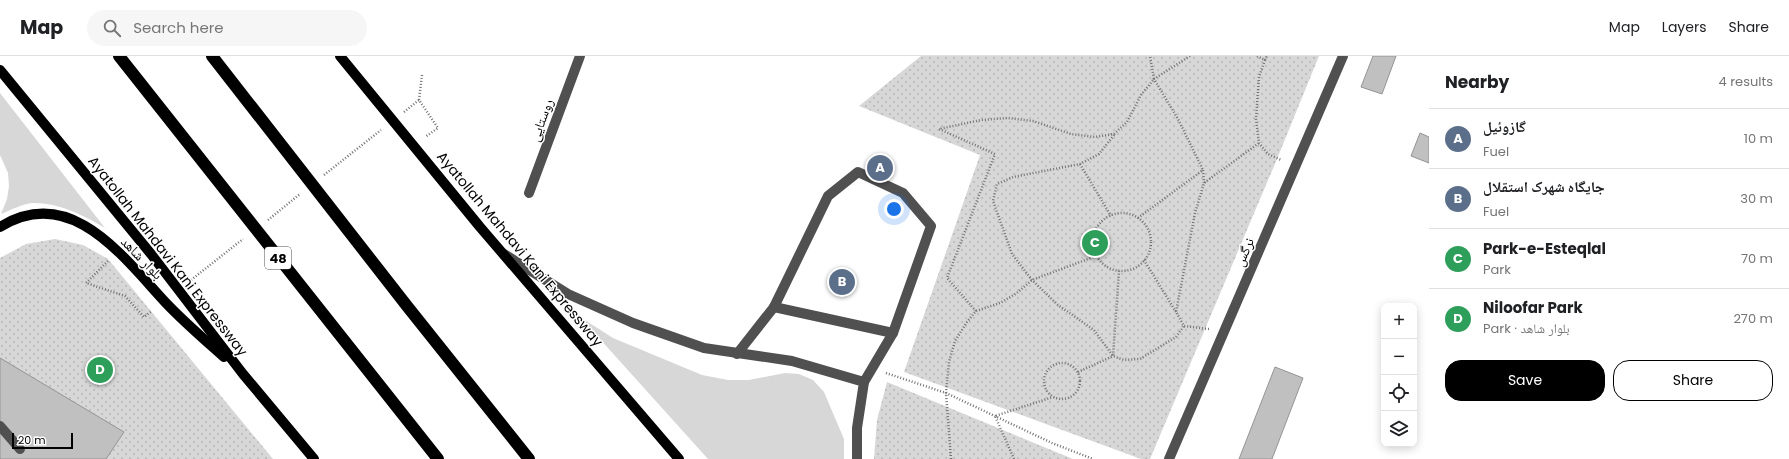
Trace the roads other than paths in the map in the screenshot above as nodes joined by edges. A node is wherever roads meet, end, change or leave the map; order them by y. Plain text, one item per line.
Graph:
1 (119, 56) edge
2 (212, 56) edge
3 (340, 56) edge
4 (580, 56) edge
5 (1343, 56) edge
6 (0, 70) edge
7 (529, 193) dead end
8 (0, 227) edge
9 (503, 253) junction
10 (774, 308) junction
11 (893, 334) junction
12 (737, 354) junction
13 (243, 374) junction
14 (864, 382) junction
15 (0, 426) edge
16 (20, 449) dead end
17 (314, 459) edge
18 (438, 459) edge
19 (529, 459) edge
20 (679, 459) edge
21 (857, 459) edge
22 (1169, 459) edge

1 - 18 highway, 48
2 - 19 highway
3 - 9 main road, Ayatollah Mahdavi Kani Expressway
4 - 7 street, روستایی
5 - 22 street, نرگس
6 - 13 main road, Ayatollah Mahdavi Kani Expressway
8 - 13 main road, بلوار شاهد
9 - 12 street
9 - 20 main road, Ayatollah Mahdavi Kani Expressway
10 - 11 street
10 - 11 street
10 - 12 street
11 - 14 street
12 - 14 street
13 - 17 main road, Ayatollah Mahdavi Kani Expressway
14 - 21 street
15 - 16 street

